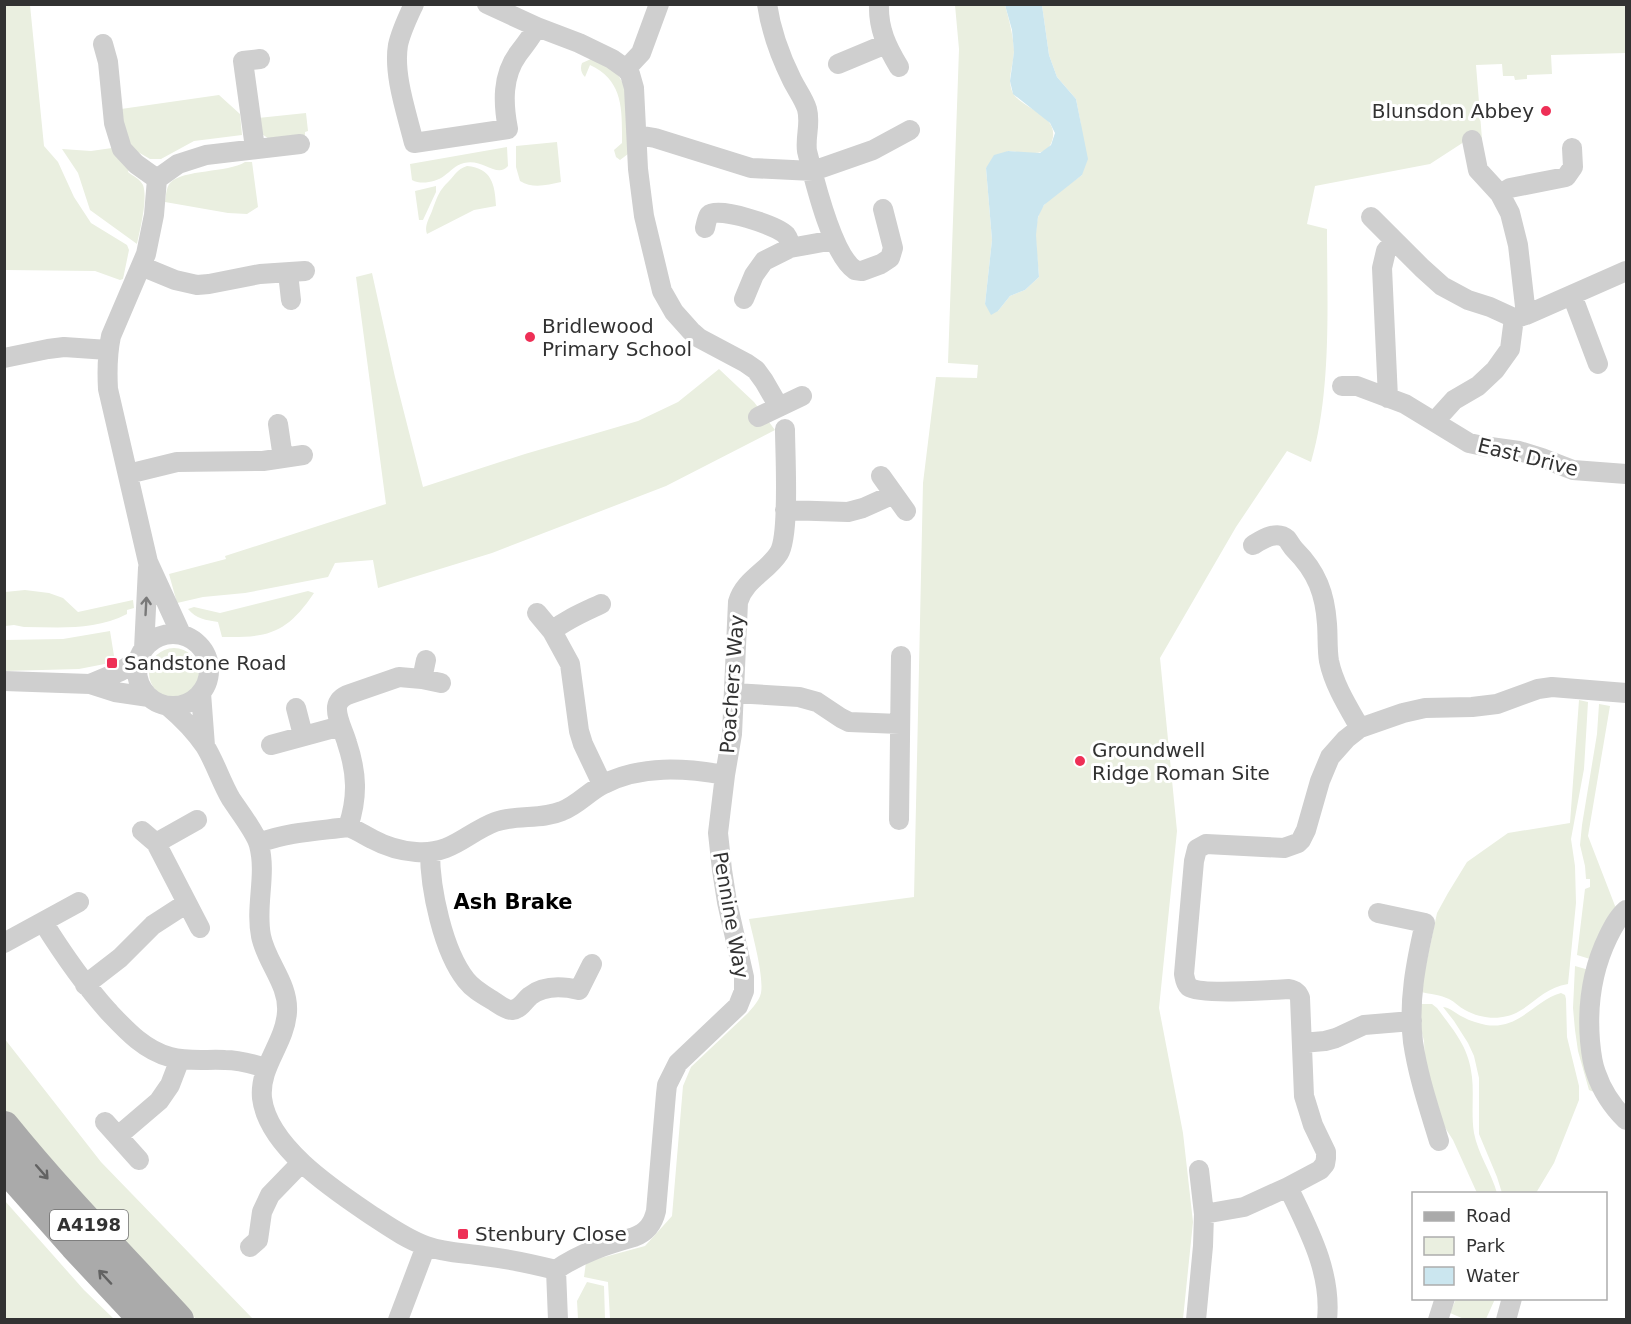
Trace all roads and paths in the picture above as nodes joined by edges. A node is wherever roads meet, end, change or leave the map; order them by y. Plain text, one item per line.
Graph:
1 (414, 4) edge
2 (659, 4) edge
3 (767, 4) edge
4 (879, 4) edge
5 (498, 7) edge
6 (537, 27) junction
7 (103, 44) dead end
8 (886, 44) junction
9 (260, 59) dead end
10 (838, 64) dead end
11 (899, 67) dead end
12 (626, 69) junction
13 (910, 130) dead end
14 (637, 135) junction
15 (1472, 140) dead end
16 (300, 144) dead end
17 (255, 148) junction
18 (1572, 148) dead end
19 (813, 171) junction
20 (157, 179) junction
21 (1500, 194) junction
22 (883, 209) dead end
23 (1371, 217) dead end
24 (705, 228) dead end
25 (834, 240) junction
26 (1394, 241) junction
27 (790, 248) junction
28 (141, 266) junction
29 (1626, 271) edge
30 (1572, 295) junction
31 (744, 299) dead end
32 (291, 300) dead end
33 (1520, 316) junction
34 (108, 350) junction
35 (4, 358) edge
36 (1598, 364) dead end
37 (1342, 386) dead end
38 (802, 396) dead end
39 (1388, 398) junction
40 (779, 407) junction
41 (758, 417) dead end
42 (1435, 422) junction
43 (278, 424) dead end
44 (785, 429) dead end
45 (303, 455) dead end
46 (283, 459) junction
47 (128, 474) junction
48 (1626, 474) edge
49 (880, 476) dead end
50 (894, 494) junction
51 (785, 510) junction
52 (906, 511) dead end
53 (1253, 545) dead end
54 (148, 562) junction
55 (601, 604) dead end
56 (537, 614) dead end
57 (552, 631) junction
58 (181, 634) junction
59 (141, 654) junction
60 (901, 656) dead end
61 (426, 660) dead end
62 (4, 681) edge
63 (90, 684) junction
64 (201, 693) junction
65 (734, 693) junction
66 (1626, 693) edge
67 (149, 697) junction
68 (168, 706) junction
69 (296, 708) dead end
70 (900, 724) junction
71 (341, 726) junction
72 (1360, 728) junction
73 (303, 735) junction
74 (271, 745) dead end
75 (205, 746) junction
76 (725, 775) junction
77 (603, 784) junction
78 (197, 820) dead end
79 (899, 820) dead end
80 (348, 827) junction
81 (259, 843) junction
82 (429, 852) junction
83 (79, 902) dead end
84 (187, 903) junction
85 (1626, 910) edge
86 (1378, 913) dead end
87 (43, 922) junction
88 (200, 928) dead end
89 (4, 943) edge
90 (592, 964) dead end
91 (85, 985) junction
92 (1412, 1021) junction
93 (1302, 1043) junction
94 (180, 1059) junction
95 (266, 1068) junction
96 (1626, 1120) edge
97 (4, 1127) edge
98 (1439, 1141) dead end
99 (139, 1160) dead end
100 (301, 1163) junction
101 (4, 1165) edge
102 (1199, 1170) dead end
103 (1288, 1187) junction
104 (1204, 1214) junction
105 (426, 1246) junction
106 (250, 1247) dead end
107 (556, 1270) junction
108 (1445, 1300) edge
109 (1512, 1300) edge
110 (145, 1320) edge
111 (178, 1320) edge
112 (398, 1320) edge
113 (558, 1320) edge
114 (1196, 1320) edge
115 (1327, 1320) edge
116 (1438, 1320) edge
117 (1506, 1320) edge

1 - 6 street
2 - 12 street
3 - 19 street
4 - 8 street
5 - 6 street
6 - 12 street
7 - 20 street
8 - 10 street
8 - 11 street
9 - 17 street
12 - 14 street
13 - 19 street
14 - 19 street
14 - 40 street
15 - 21 street
16 - 17 street
17 - 20 street
18 - 21 street
19 - 25 street
20 - 28 street
21 - 33 street
22 - 25 street
23 - 26 street
24 - 27 street
25 - 27 street
26 - 33 street
26 - 39 street
27 - 31 street
28 - 32 street
28 - 34 street
29 - 30 street
30 - 33 street
30 - 36 street
33 - 42 street
34 - 35 street
34 - 47 street
37 - 39 street, East Drive
38 - 40 street
39 - 42 street, East Drive
40 - 41 street
42 - 48 street, East Drive
43 - 46 street
44 - 51 street, Poachers Way
45 - 46 street
46 - 47 street
47 - 54 street
49 - 50 street
50 - 51 street
50 - 52 street
51 - 65 street, Poachers Way
53 - 72 street
54 - 58 street
59 -> 54 street
55 - 57 street
56 - 57 street
57 - 77 street
58 - 59 street
58 - 64 street
59 - 63 street
59 - 67 street
60 - 70 street
61 - 71 street
62 - 63 street
63 - 67 street
64 - 68 street
64 - 75 street
65 - 70 street
65 - 76 street, Poachers Way
66 - 72 street
67 - 68 street
68 - 75 street
69 - 73 street
70 - 79 street
71 - 73 street
71 - 80 street
72 - 93 street
73 - 74 street
75 - 81 street
76 - 77 street
76 - 107 street, Pennine Way
77 - 82 street
78 - 84 street
80 - 81 street
80 - 82 street
81 - 95 street
82 - 90 street
83 - 87 street
84 - 88 street
84 - 91 street
85 - 96 street
86 - 92 street
87 - 89 street
87 - 91 street
91 - 94 street
92 - 93 street
92 - 98 street
93 - 103 street
94 - 95 street
94 - 99 street
95 - 100 street
97 -> 111 main road, A4198
100 - 105 street
100 - 106 street
110 -> 101 main road, A4198
102 - 104 street
103 - 104 street
103 - 115 street
104 - 114 street
105 - 107 street
105 - 112 street
107 - 113 street
108 - 116 street
109 - 117 street

